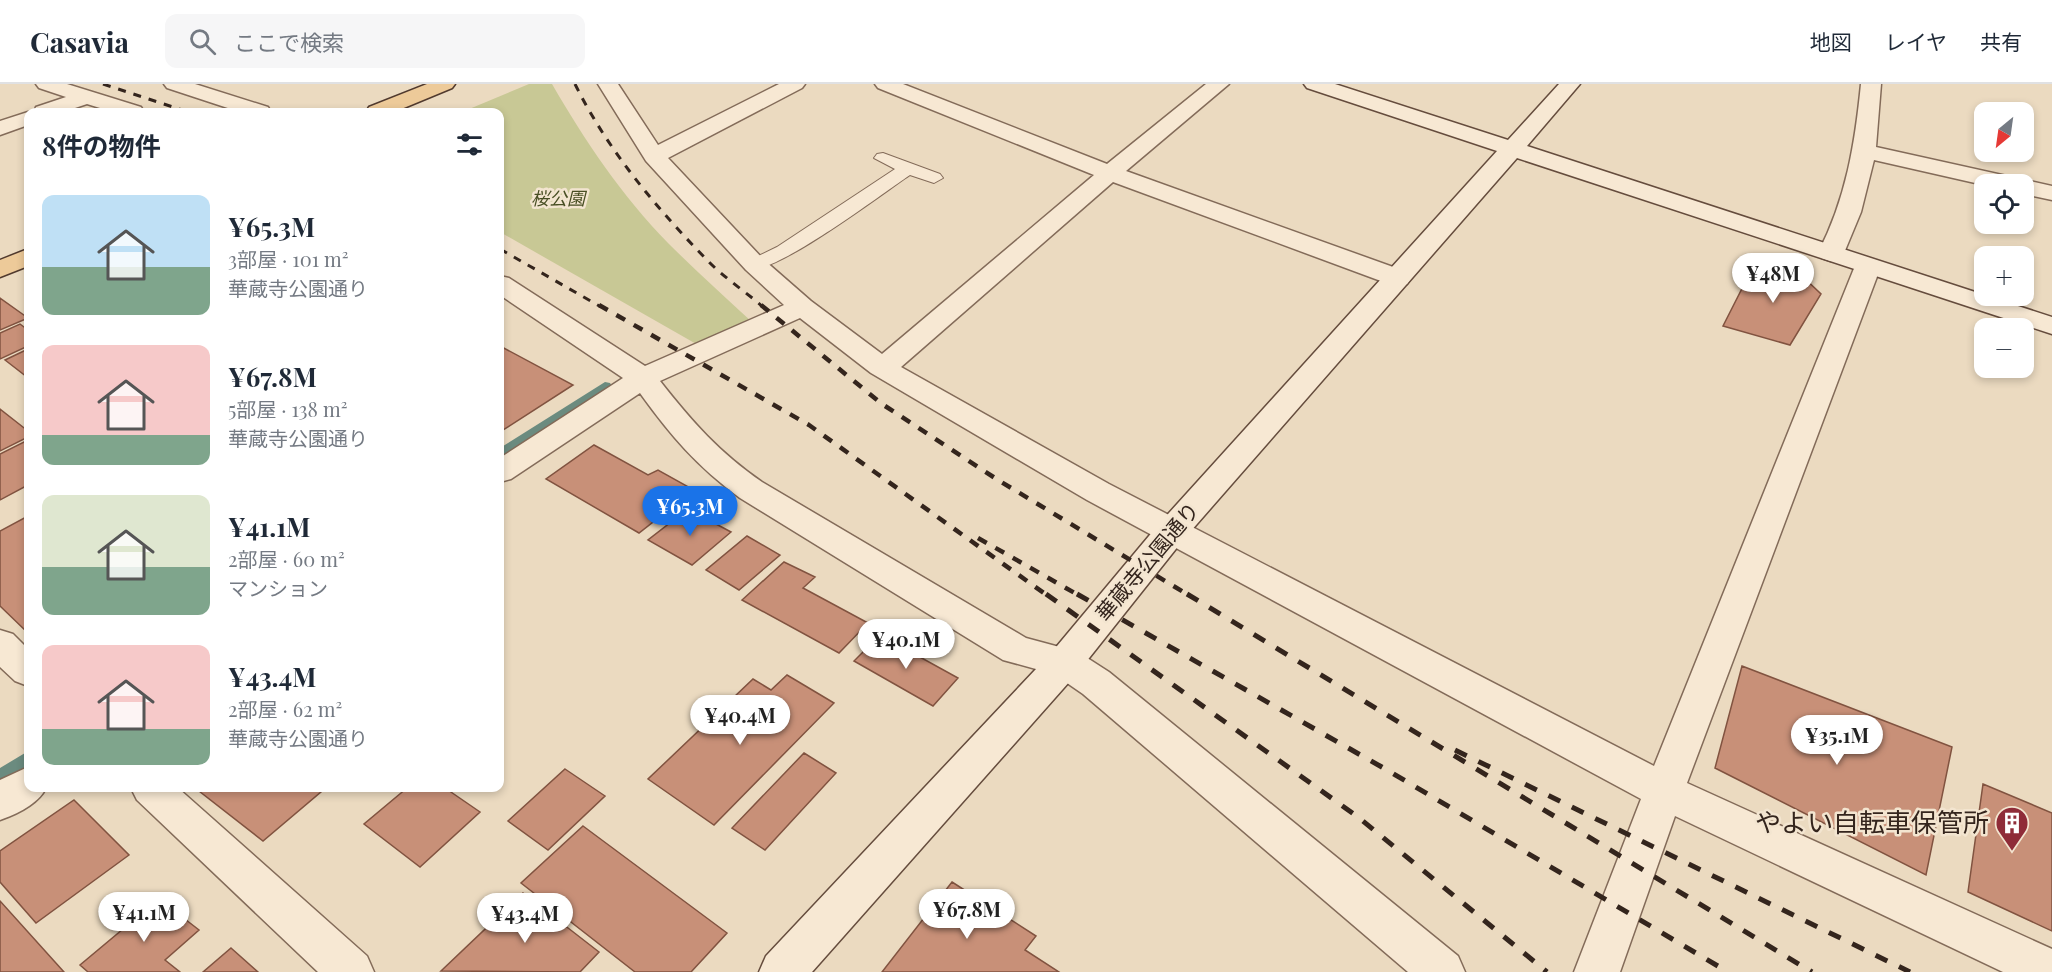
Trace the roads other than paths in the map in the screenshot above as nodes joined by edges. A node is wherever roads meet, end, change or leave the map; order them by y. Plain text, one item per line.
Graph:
1 (46, 84) edge
2 (174, 84) edge
3 (445, 84) edge
4 (608, 84) edge
5 (795, 84) edge
6 (885, 84) edge
7 (1219, 84) edge
8 (1314, 84) edge
9 (1570, 84) edge
10 (1871, 84) edge
11 (88, 97) junction
12 (56, 108) edge
13 (121, 108) edge
14 (248, 108) edge
15 (387, 108) edge
16 (24, 119) edge
17 (0, 128) edge
18 (1512, 149) junction
19 (1866, 152) junction
20 (654, 156) junction
21 (883, 158) dead end
22 (909, 168) junction
23 (1110, 173) junction
24 (1974, 176) edge
25 (934, 178) dead end
26 (2034, 189) edge
27 (2052, 193) edge
28 (1831, 253) junction
29 (24, 259) edge
30 (755, 265) junction
31 (1868, 266) junction
32 (0, 269) edge
33 (1398, 278) junction
34 (504, 287) edge
35 (802, 307) junction
36 (2052, 326) edge
37 (881, 367) junction
38 (643, 378) junction
39 (504, 469) edge
40 (1171, 532) junction
41 (0, 644) edge
42 (1065, 662) junction
43 (24, 667) edge
44 (24, 787) edge
45 (1664, 791) junction
46 (155, 792) edge
47 (0, 802) edge
48 (351, 972) edge
49 (782, 972) edge
50 (1442, 972) edge
51 (1597, 972) edge
52 (2052, 972) edge

1 - 11 street
2 - 14 street
3 - 15 main road
4 - 20 street
5 - 20 street
6 - 23 street
7 - 23 street
8 - 18 street
9 - 18 street, 華蔵寺公園通り
10 - 19 street
11 - 12 street
11 - 13 street
16 - 17 street
18 - 28 street
18 - 33 street, 華蔵寺公園通り
19 - 24 street
19 - 28 street
20 - 30 street
21 - 22 lane
22 - 25 lane
22 - 30 lane
23 - 33 street
23 - 37 street
26 - 27 street
28 - 31 street
29 - 32 main road
30 - 35 street
31 - 36 street
31 - 45 street
33 - 40 street, 華蔵寺公園通り
34 - 38 street
35 - 37 street
35 - 38 street
37 - 40 street
38 - 39 street
38 - 42 street
40 - 42 street, 華蔵寺公園通り
40 - 45 street
41 - 43 street
42 - 49 street, 華蔵寺公園通り
42 - 50 street
44 - 47 street
45 - 51 street
45 - 52 street
46 - 48 street

